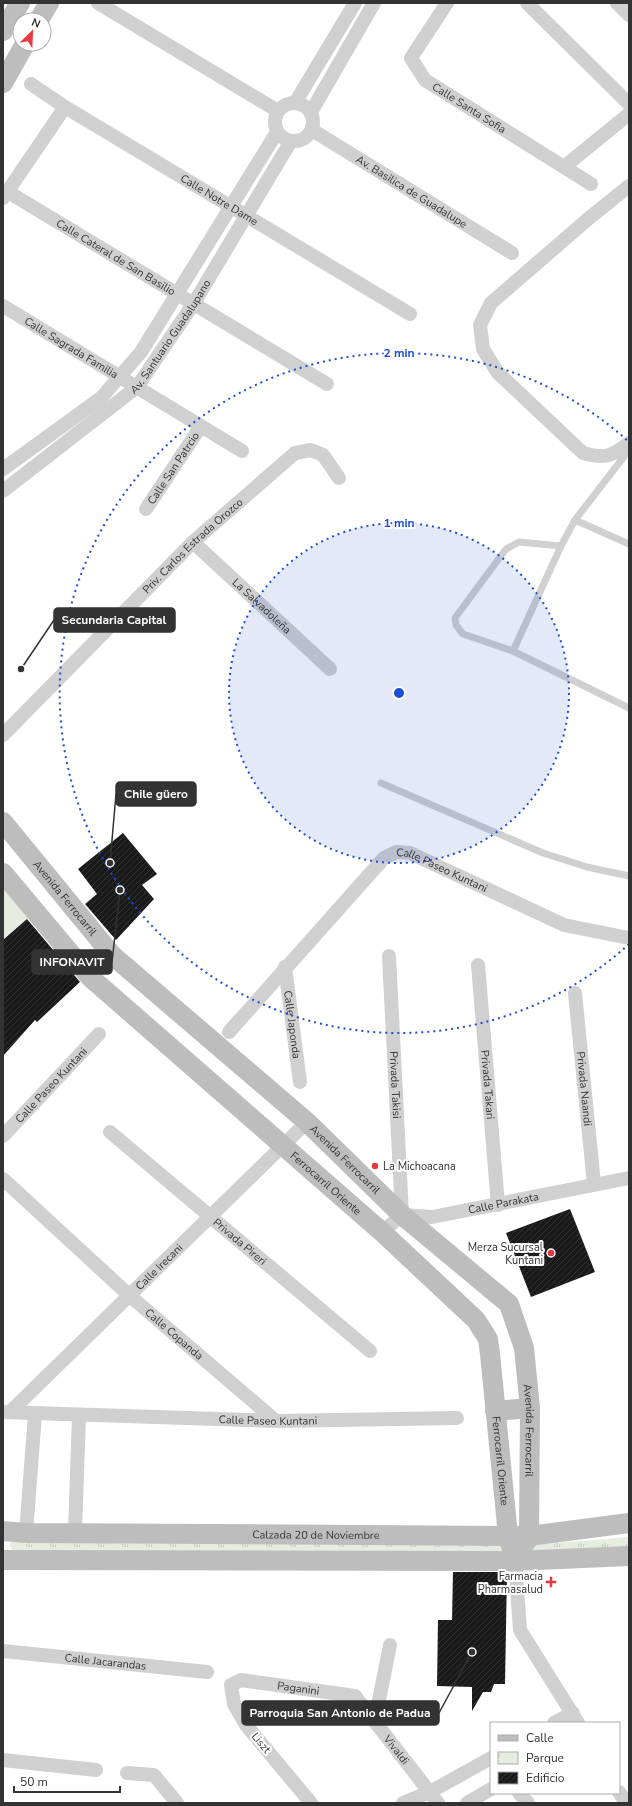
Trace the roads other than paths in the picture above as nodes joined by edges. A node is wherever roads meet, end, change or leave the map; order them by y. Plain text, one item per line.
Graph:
1 (20, 3) edge
2 (49, 3) edge
3 (98, 3) edge
4 (355, 3) edge
5 (374, 3) edge
6 (447, 3) edge
7 (528, 3) edge
8 (617, 3) edge
9 (44, 12) edge
10 (629, 15) edge
11 (3, 31) edge
12 (20, 52) edge
13 (3, 83) edge
14 (31, 84) dead end
15 (295, 103) junction
16 (629, 104) edge
17 (65, 107) junction
18 (278, 111) junction
19 (311, 112) junction
20 (629, 114) edge
21 (312, 130) junction
22 (277, 132) junction
23 (291, 141) junction
24 (564, 167) junction
25 (591, 184) dead end
26 (629, 186) edge
27 (6, 195) edge
28 (231, 208) junction
29 (245, 216) junction
30 (512, 253) dead end
31 (178, 293) junction
32 (194, 302) junction
33 (3, 306) edge
34 (410, 314) dead end
35 (119, 377) junction
36 (327, 384) dead end
37 (136, 387) junction
38 (201, 426) junction
39 (629, 443) edge
40 (629, 450) edge
41 (242, 451) dead end
42 (3, 469) edge
43 (339, 478) dead end
44 (5, 486) edge
45 (146, 510) dead end
46 (575, 520) junction
47 (193, 542) junction
48 (629, 544) edge
49 (561, 546) junction
50 (513, 651) junction
51 (330, 670) dead end
52 (629, 708) edge
53 (3, 735) edge
54 (381, 783) dead end
55 (3, 822) edge
56 (42, 870) junction
57 (3, 873) edge
58 (629, 876) edge
59 (16, 889) junction
60 (629, 938) edge
61 (389, 956) dead end
62 (478, 965) dead end
63 (285, 968) junction
64 (150, 988) junction
65 (575, 993) dead end
66 (126, 1010) junction
67 (229, 1032) dead end
68 (99, 1034) dead end
69 (300, 1082) dead end
70 (307, 1122) junction
71 (110, 1132) dead end
72 (3, 1136) edge
73 (282, 1146) junction
74 (629, 1178) edge
75 (3, 1179) edge
76 (594, 1184) junction
77 (498, 1205) junction
78 (402, 1215) junction
79 (211, 1216) junction
80 (382, 1232) junction
81 (130, 1296) junction
82 (370, 1351) dead end
83 (530, 1408) junction
84 (495, 1411) junction
85 (7, 1412) edge
86 (35, 1414) junction
87 (80, 1416) junction
88 (457, 1418) dead end
89 (276, 1421) junction
90 (629, 1522) edge
91 (3, 1531) edge
92 (76, 1532) junction
93 (26, 1533) junction
94 (508, 1536) junction
95 (529, 1536) junction
96 (629, 1556) edge
97 (3, 1560) edge
98 (515, 1561) junction
99 (390, 1645) dead end
100 (3, 1651) edge
101 (207, 1672) dead end
102 (241, 1680) joint
103 (355, 1696) joint
104 (575, 1718) edge
105 (375, 1720) junction
106 (558, 1722) edge
107 (490, 1759) edge
108 (3, 1760) edge
109 (96, 1770) dead end
110 (127, 1773) dead end
111 (490, 1790) edge
112 (520, 1794) edge
113 (620, 1794) edge
114 (434, 1798) edge
115 (177, 1803) edge
116 (311, 1803) edge
117 (403, 1803) edge
118 (467, 1803) edge
119 (528, 1803) edge
120 (626, 1803) edge

1 - 11 main road
2 - 9 main road
3 - 18 street
4 - 15 street
5 - 19 street
6 - 24 street, Calle Santa Sofia
7 - 16 street
8 - 10 street
12 - 13 main road
14 - 17 street, Calle Notre Dame
15 - 18 street
15 - 19 street
17 - 27 street
17 - 28 street, Calle Notre Dame
18 - 22 street
19 - 21 street
20 - 24 street
21 - 23 street
21 - 30 street, Av. Basilica de Guadalupe
22 - 23 street
22 - 28 street, Av. Santuario Guadalupano
23 - 29 street, Av. Santuario Guadalupano
24 - 25 street, Calle Santa Sofia
26 - 39 street
27 - 31 street, Calle Cateral de San Basilio
28 - 29 street, Calle Notre Dame
28 - 31 street, Av. Santuario Guadalupano
29 - 32 street, Av. Santuario Guadalupano
29 - 34 street, Calle Notre Dame
31 - 32 street, Calle Cateral de San Basilio
31 - 35 street, Av. Santuario Guadalupano
32 - 36 street, Calle Cateral de San Basilio
32 - 37 street, Av. Santuario Guadalupano
33 - 35 street, Calle Sagrada Familia
35 - 37 street, Calle Sagrada Familia
35 - 42 street, Av. Santuario Guadalupano
37 - 38 street, Calle Sagrada Familia
37 - 44 street, Av. Santuario Guadalupano
38 - 41 street, Calle Sagrada Familia
38 - 45 street, Calle San Patrcio
40 - 46 lane
43 - 47 street, Priv. Carlos Estrada Orozco
46 - 48 lane
46 - 49 lane
47 - 51 street, La Salvadoleña
47 - 53 street, Priv. Carlos Estrada Orozco
49 - 50 lane
49 - 50 lane
50 - 52 lane
54 - 58 lane
55 - 56 main road, Avenida Ferrocarril
56 - 59 main road
56 - 64 main road, Avenida Ferrocarril
57 - 59 main road, Ferrocarril Oriente
59 - 66 main road, Ferrocarril Oriente
60 - 63 street, Calle Paseo Kuntani
61 - 78 street, Privada Takisi
62 - 77 street, Privada Takari
63 - 67 street, Calle Paseo Kuntani
63 - 69 street, Calle Japonda
64 - 66 main road
64 - 70 main road, Avenida Ferrocarril
65 - 76 street, Privada Naandi
66 - 73 main road, Ferrocarril Oriente
68 - 72 street, Calle Paseo Kuntani
70 - 73 street, Calle Irecani
70 - 78 main road, Avenida Ferrocarril
71 - 79 street, Privada Pireri
73 - 79 street, Calle Irecani
73 - 80 main road, Ferrocarril Oriente
74 - 76 street, Calle Parakata
75 - 81 street, Calle Copanda
76 - 77 street, Calle Parakata
77 - 78 street, Calle Parakata
78 - 80 street
78 - 83 main road, Avenida Ferrocarril
79 - 81 street, Calle Irecani
79 - 82 street, Privada Pireri
80 - 84 main road, Ferrocarril Oriente
81 - 85 street, Calle Irecani
81 - 89 street, Calle Copanda
83 - 84 main road
83 - 95 main road, Avenida Ferrocarril
84 - 94 main road, Ferrocarril Oriente
85 - 86 street, Calle Paseo Kuntani
86 - 87 street, Calle Paseo Kuntani
86 - 93 street
87 - 89 street, Calle Paseo Kuntani
87 - 92 street
88 - 89 street, Calle Paseo Kuntani
90 - 95 main road, Calzada 20 de Noviembre
91 - 93 main road, Calzada 20 de Noviembre
92 - 93 main road, Calzada 20 de Noviembre
92 - 94 main road, Calzada 20 de Noviembre
94 - 95 main road, Calzada 20 de Noviembre
94 - 98 main road, Ferrocarril Oriente
95 - 98 main road, Avenida Ferrocarril
96 - 98 main road
97 - 98 main road
98 - 104 street
99 - 105 street
100 - 101 street, Calle Jacarandas
102 - 103 street, Paganini
102 - 116 street, Liszt
103 - 105 street, Vivaldi
104 - 106 street
105 - 114 street, Vivaldi
107 - 114 street
108 - 109 street
110 - 115 street
111 - 118 street
112 - 119 street
113 - 120 street
114 - 117 street

